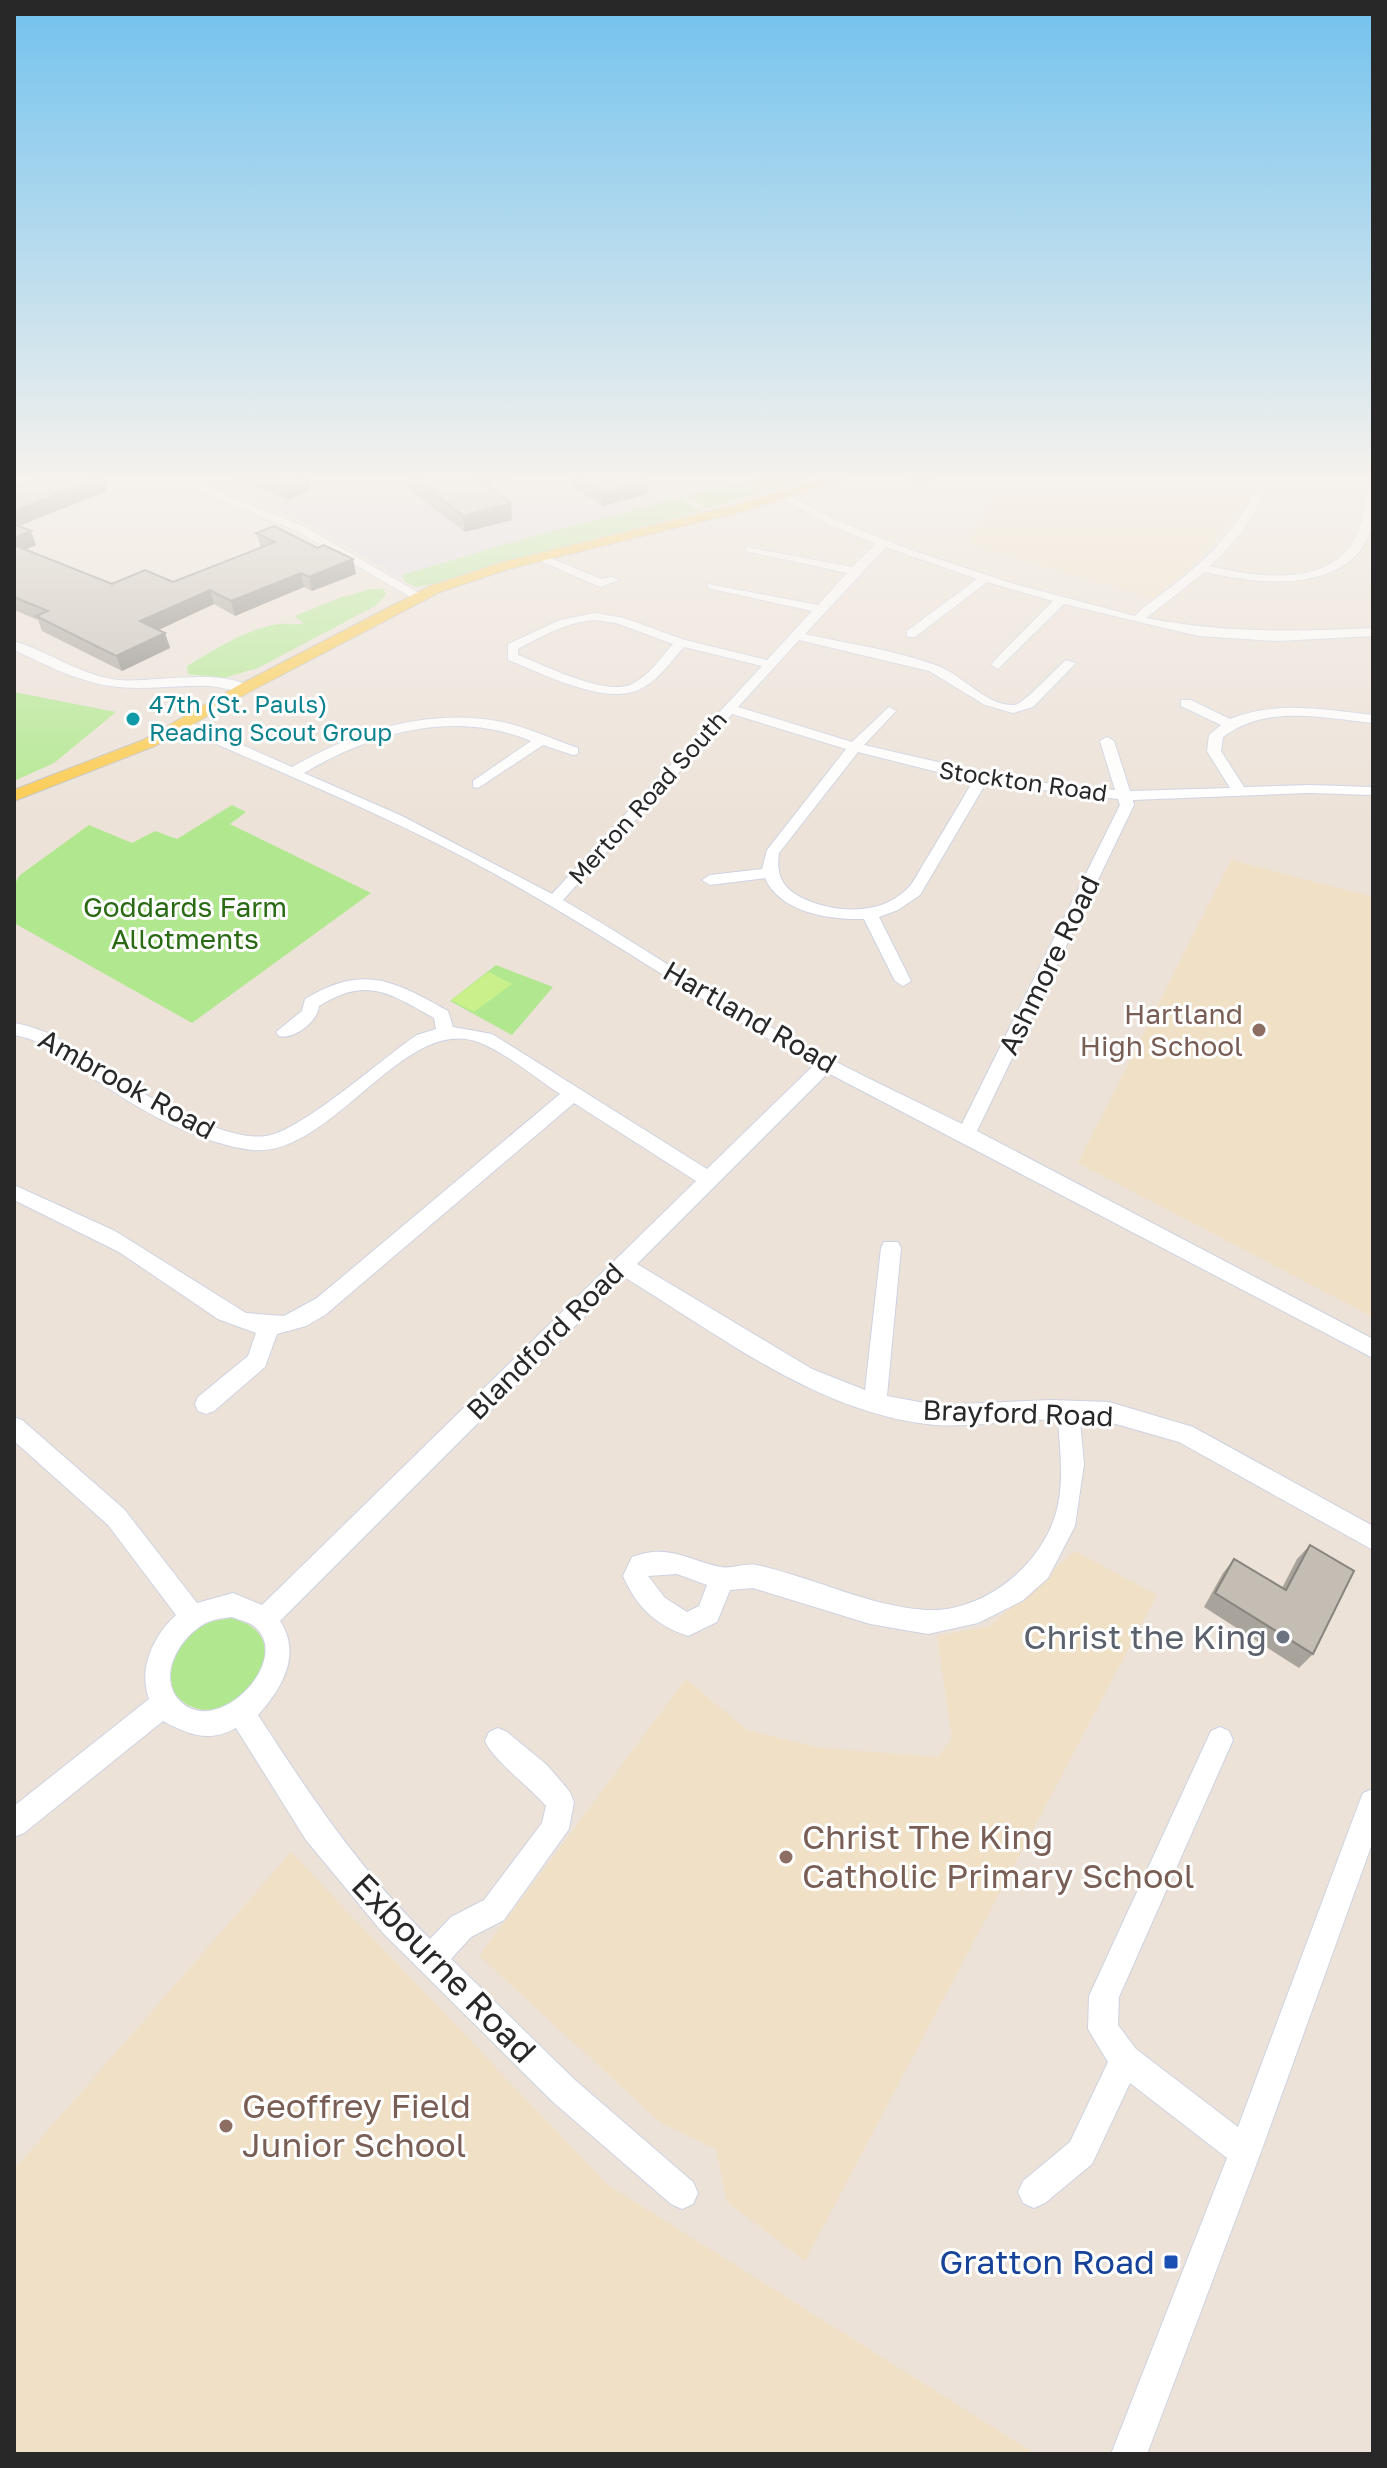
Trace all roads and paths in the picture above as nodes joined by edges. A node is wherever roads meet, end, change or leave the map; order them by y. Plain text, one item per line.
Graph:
1 (410, 591) edge
2 (432, 591) edge
3 (737, 591) edge
4 (837, 591) edge
5 (968, 591) edge
6 (1031, 591) edge
7 (1173, 591) edge
8 (418, 596) junction
9 (1061, 600) junction
10 (821, 609) junction
11 (1138, 620) junction
12 (1373, 630) edge
13 (911, 634) dead end
14 (795, 635) junction
15 (681, 643) junction
16 (14, 645) edge
17 (768, 664) junction
18 (998, 665) dead end
19 (1069, 671) dead end
20 (185, 681) junction
21 (245, 688) junction
22 (221, 703) junction
23 (1186, 703) dead end
24 (729, 709) junction
25 (889, 711) dead end
26 (1373, 719) edge
27 (1228, 723) junction
28 (185, 725) junction
29 (541, 740) junction
30 (1107, 741) dead end
31 (854, 748) junction
32 (573, 751) dead end
33 (293, 773) junction
34 (981, 780) junction
35 (478, 784) dead end
36 (1239, 791) junction
37 (1373, 791) edge
38 (1122, 795) junction
39 (14, 796) edge
40 (770, 873) junction
41 (710, 880) dead end
42 (554, 901) junction
43 (870, 914) junction
44 (903, 981) dead end
45 (14, 1029) edge
46 (445, 1031) junction
47 (285, 1032) dead end
48 (826, 1064) junction
49 (572, 1094) junction
50 (966, 1134) junction
51 (709, 1180) junction
52 (18, 1198) edge
53 (891, 1248) dead end
54 (622, 1265) junction
55 (1312, 1314) junction
56 (269, 1327) junction
57 (1373, 1340) edge
58 (1373, 1349) edge
59 (875, 1403) junction
60 (206, 1404) dead end
61 (1068, 1410) junction
62 (14, 1427) edge
63 (1373, 1539) edge
64 (722, 1579) dead end
65 (193, 1617) junction
66 (266, 1618) junction
67 (164, 1704) junction
68 (241, 1712) junction
69 (1220, 1740) dead end
70 (498, 1741) dead end
71 (1373, 1803) edge
72 (14, 1823) edge
73 (431, 1959) junction
74 (1125, 2060) junction
75 (1245, 2152) junction
76 (1034, 2192) dead end
77 (682, 2193) dead end
78 (1129, 2454) edge

1 - 8 street
2 - 8 main road
3 - 10 street
4 - 10 street, Merton Road South
5 - 13 street
6 - 9 street
7 - 11 street
8 - 21 main road
9 - 11 street
9 - 18 street
10 - 14 street, Merton Road South
11 - 12 street
14 - 17 street, Merton Road South
14 - 19 street
15 - 15 street
15 - 17 street
16 - 20 street
17 - 24 street, Merton Road South
20 - 21 street
20 - 22 street
21 - 22 main road
22 - 28 main road
23 - 27 street
24 - 31 street, Stockton Road
24 - 42 street, Merton Road South
25 - 31 street
26 - 27 street
27 - 36 street
28 - 33 street, Hartland Road
28 - 39 main road
29 - 32 street
29 - 33 street
29 - 35 street
30 - 38 street
31 - 34 street, Stockton Road
31 - 40 street
33 - 42 street, Hartland Road
34 - 38 street, Stockton Road
34 - 43 street
36 - 37 street, Stockton Road
36 - 38 street, Stockton Road
38 - 50 street, Ashmore Road
40 - 41 street
40 - 43 street
42 - 48 street, Hartland Road
43 - 44 street
45 - 46 street, Ambrook Road
46 - 47 street
46 - 49 street
48 - 50 street, Hartland Road
48 - 51 street, Blandford Road
49 - 51 street
49 - 56 street
50 - 55 street, Hartland Road
51 - 54 street, Blandford Road
52 - 56 street
53 - 59 street
54 - 59 street, Brayford Road
54 - 66 street, Blandford Road
55 - 57 street, Hartland Road
55 - 58 street, Hartland Road
56 - 60 street
59 - 61 street, Brayford Road
61 - 63 street, Brayford Road
61 - 64 street
62 - 65 street
65 - 66 street
65 - 67 street
66 - 68 street
67 - 68 street
67 - 72 street
68 - 73 street, Exbourne Road
69 - 74 street
70 - 73 street
71 - 75 street
73 - 77 street, Exbourne Road
74 - 75 street
74 - 76 street
75 - 78 street

